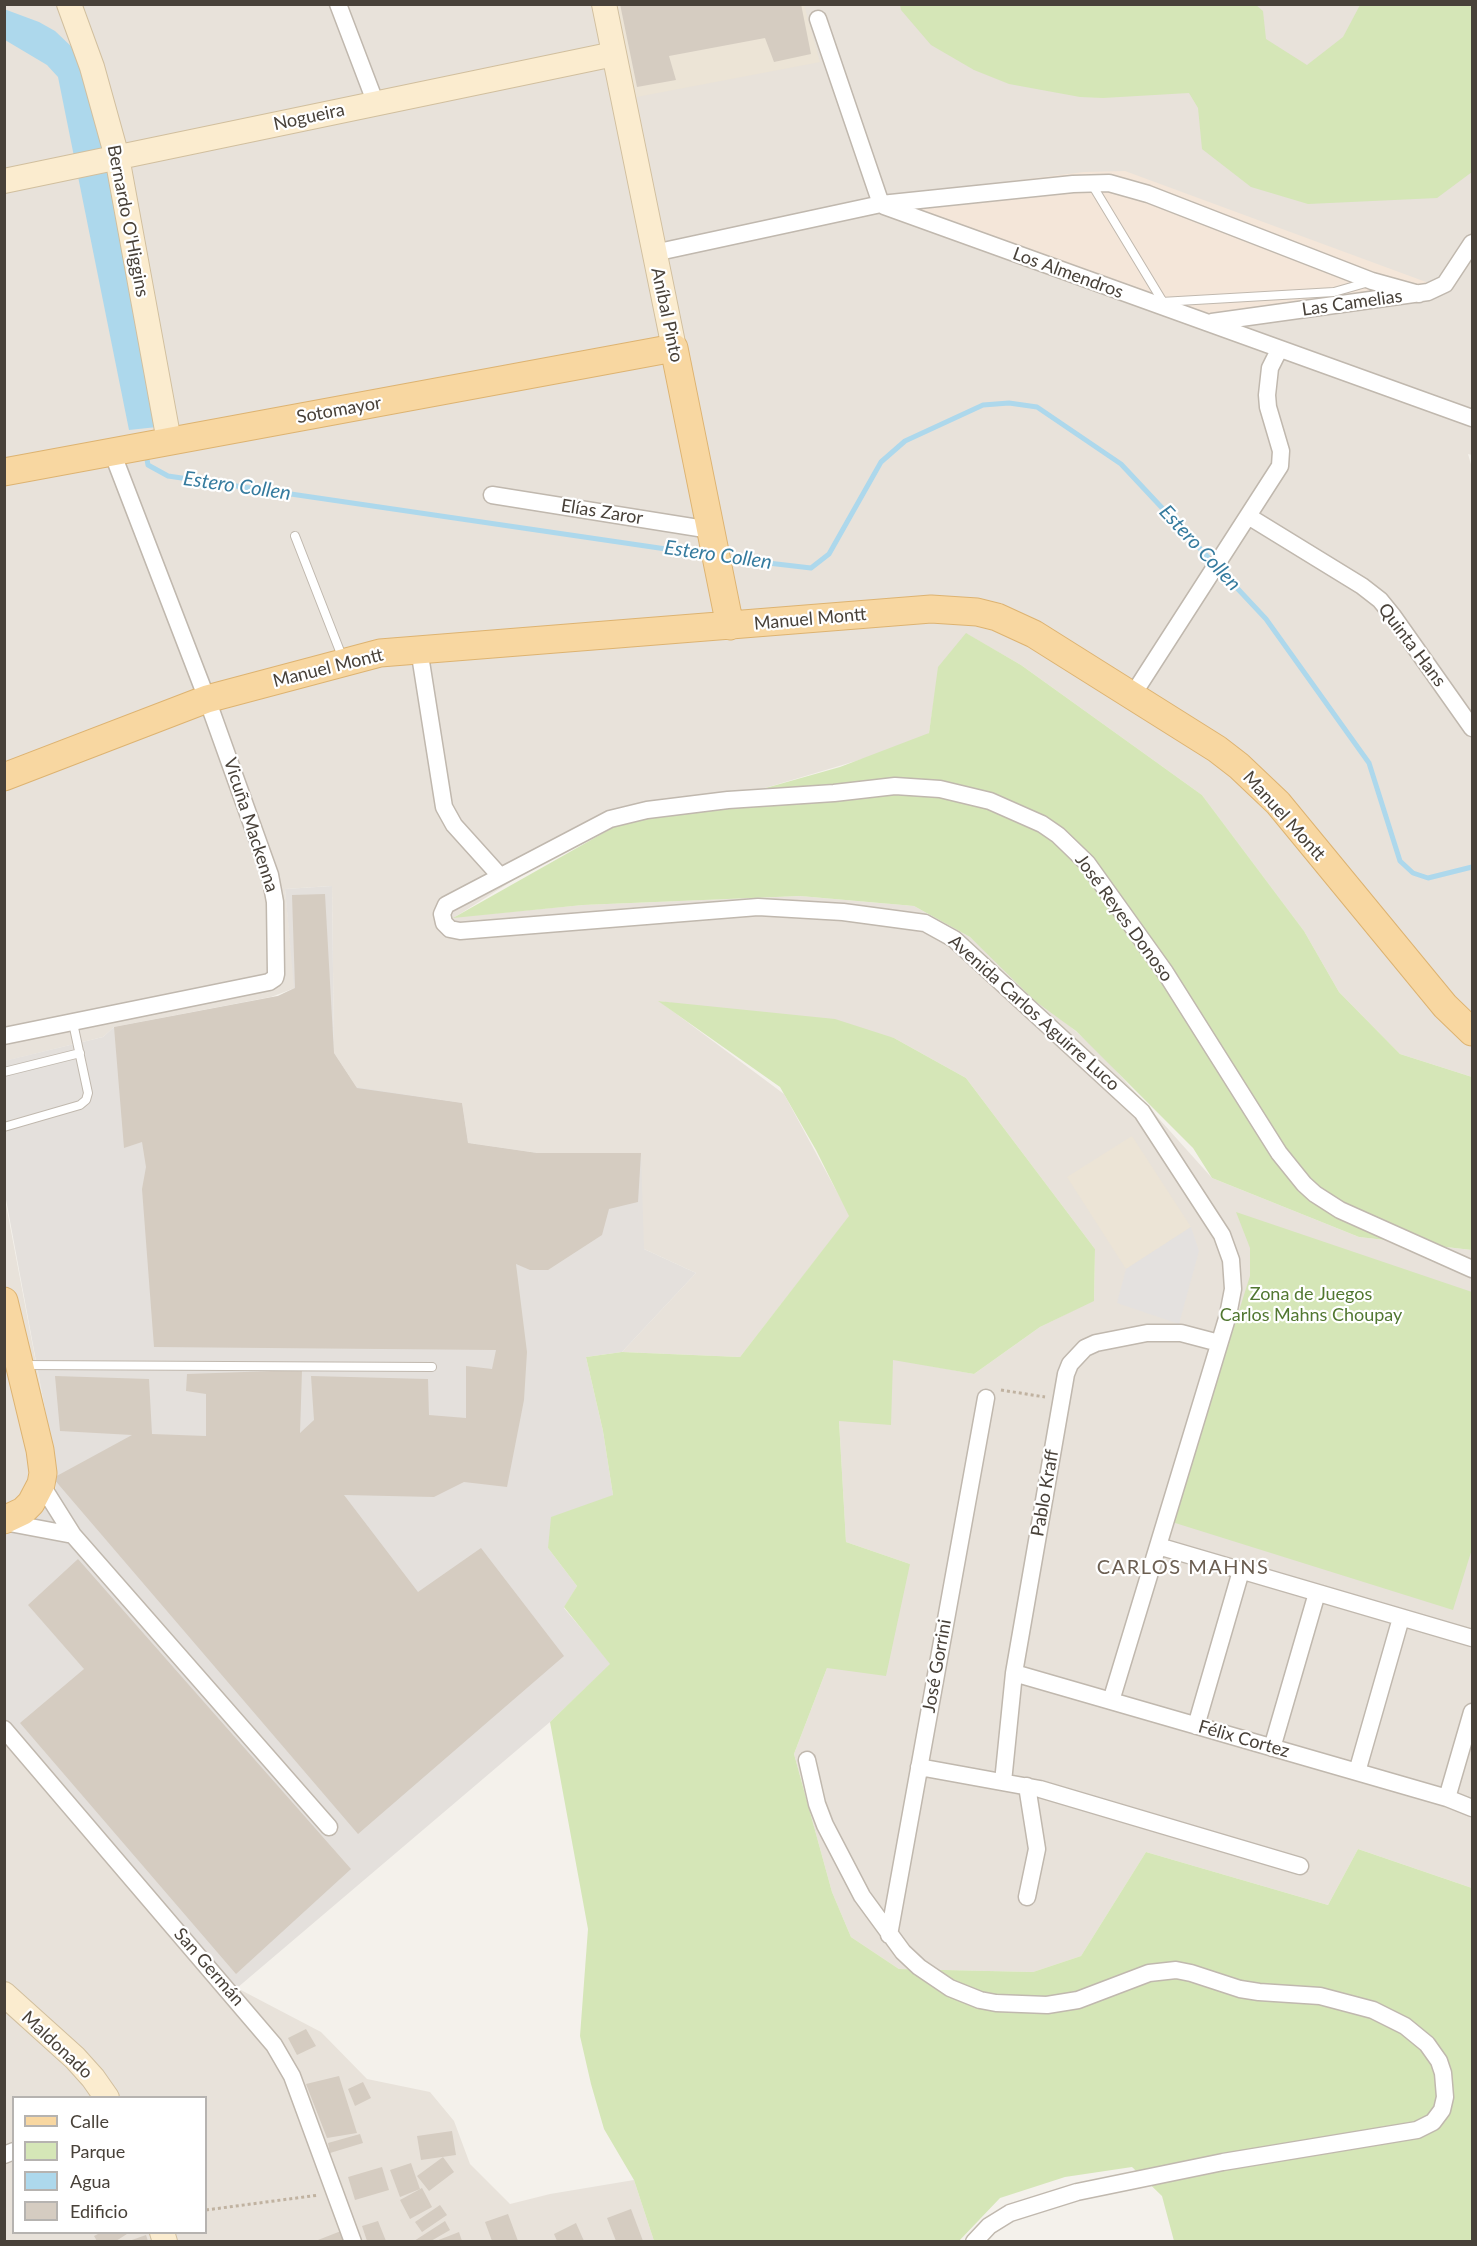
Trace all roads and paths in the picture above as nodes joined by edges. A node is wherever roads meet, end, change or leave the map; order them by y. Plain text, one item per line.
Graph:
1 (69, 4) edge
2 (338, 4) edge
3 (604, 4) edge
4 (818, 19) dead end
5 (614, 54) junction
6 (376, 104) junction
7 (112, 158) junction
8 (4, 181) edge
9 (1091, 182) junction
10 (880, 204) junction
11 (1473, 243) edge
12 (654, 252) junction
13 (1372, 281) junction
14 (1419, 294) junction
15 (1157, 302) junction
16 (1208, 323) junction
17 (674, 348) junction
18 (1279, 350) junction
19 (1473, 418) edge
20 (164, 442) junction
21 (121, 450) junction
22 (4, 472) edge
23 (492, 495) dead end
24 (1248, 516) junction
25 (711, 533) junction
26 (295, 536) dead end
27 (730, 626) junction
28 (419, 649) junction
29 (345, 663) junction
30 (1132, 696) junction
31 (207, 699) junction
32 (1473, 728) edge
33 (4, 777) edge
34 (500, 876) junction
35 (73, 1023) junction
36 (1473, 1032) edge
37 (4, 1036) edge
38 (80, 1053) junction
39 (4, 1072) edge
40 (4, 1127) edge
41 (1473, 1269) edge
42 (4, 1301) edge
43 (1219, 1343) junction
44 (20, 1365) junction
45 (432, 1366) dead end
46 (986, 1398) joint
47 (1061, 1400) junction
48 (41, 1484) junction
49 (11, 1518) edge
50 (73, 1535) junction
51 (1158, 1546) junction
52 (1241, 1570) junction
53 (1317, 1593) junction
54 (1401, 1618) junction
55 (1473, 1638) edge
56 (1014, 1673) junction
57 (1111, 1701) junction
58 (1473, 1712) edge
59 (1196, 1725) junction
60 (4, 1729) edge
61 (1272, 1748) junction
62 (807, 1760) dead end
63 (919, 1767) junction
64 (1357, 1772) junction
65 (1003, 1782) junction
66 (1027, 1786) junction
67 (1447, 1798) junction
68 (1473, 1808) edge
69 (329, 1827) dead end
70 (1300, 1866) dead end
71 (1028, 1897) dead end
72 (889, 1935) junction
73 (4, 1994) edge
74 (106, 2096) edge
75 (335, 2193) junction
76 (207, 2210) edge
77 (353, 2241) edge
78 (974, 2241) edge

1 - 7 street, Bernardo O'Higgins
2 - 6 street
3 - 5 street, Aníbal Pinto
4 - 10 street
5 - 6 street, Nogueira
5 - 12 street, Aníbal Pinto
6 - 7 street, Nogueira
7 - 8 street, Nogueira
7 - 20 street, Bernardo O'Higgins
9 - 10 street
9 - 13 street
9 - 15 lane
10 - 12 street
10 - 15 street, Los Almendros
11 - 14 street, Las Camelias
12 - 17 street, Aníbal Pinto
13 - 14 street
13 - 15 lane
14 - 16 street, Las Camelias
15 - 16 street, Los Almendros
16 - 18 street, Los Almendros
17 - 20 main road, Sotomayor
17 - 25 main road, Aníbal Pinto
18 - 19 street, Los Almendros
18 - 24 street
20 - 21 main road, Sotomayor
21 - 22 main road, Sotomayor
21 - 31 street, Vicuña Mackenna
23 - 25 street, Elías Zaror
24 - 30 street
24 - 32 street, Quinta Hans
25 - 27 main road, Aníbal Pinto
26 - 29 lane
27 - 28 main road, Manuel Montt
27 - 30 main road, Manuel Montt
28 - 29 main road, Manuel Montt
28 - 34 street
29 - 31 main road, Manuel Montt
30 - 36 main road, Manuel Montt
31 - 33 main road, Manuel Montt
31 - 35 street, Vicuña Mackenna
34 - 41 street, José Reyes Donoso
34 - 43 street, Avenida Carlos Aguirre Luco
35 - 37 street, Vicuña Mackenna
35 - 38 lane
38 - 39 lane
38 - 40 lane
42 - 44 main road
43 - 47 street, Pablo Kraff
43 - 51 street, Avenida Carlos Aguirre Luco
44 - 45 lane
44 - 48 main road
46 - 47 path
46 - 63 street, José Gorrini
47 - 56 street, Pablo Kraff
48 - 49 main road
48 - 50 street
49 - 50 street
50 - 69 street
51 - 52 street
51 - 57 street, Avenida Carlos Aguirre Luco
52 - 53 street
52 - 59 street
53 - 54 street
53 - 61 street
54 - 55 street
54 - 64 street
56 - 57 street, Félix Cortez
56 - 65 street, Pablo Kraff
57 - 59 street, Félix Cortez
58 - 67 street
59 - 61 street, Félix Cortez
60 - 75 street, San Germán
61 - 64 street, Félix Cortez
62 - 72 street
63 - 65 street
63 - 72 street, José Gorrini
64 - 67 street, Félix Cortez
65 - 66 street
66 - 70 street
66 - 71 street
67 - 68 street, Félix Cortez
72 - 78 street
73 - 74 street, Maldonado
75 - 76 path
75 - 77 street, San Germán

